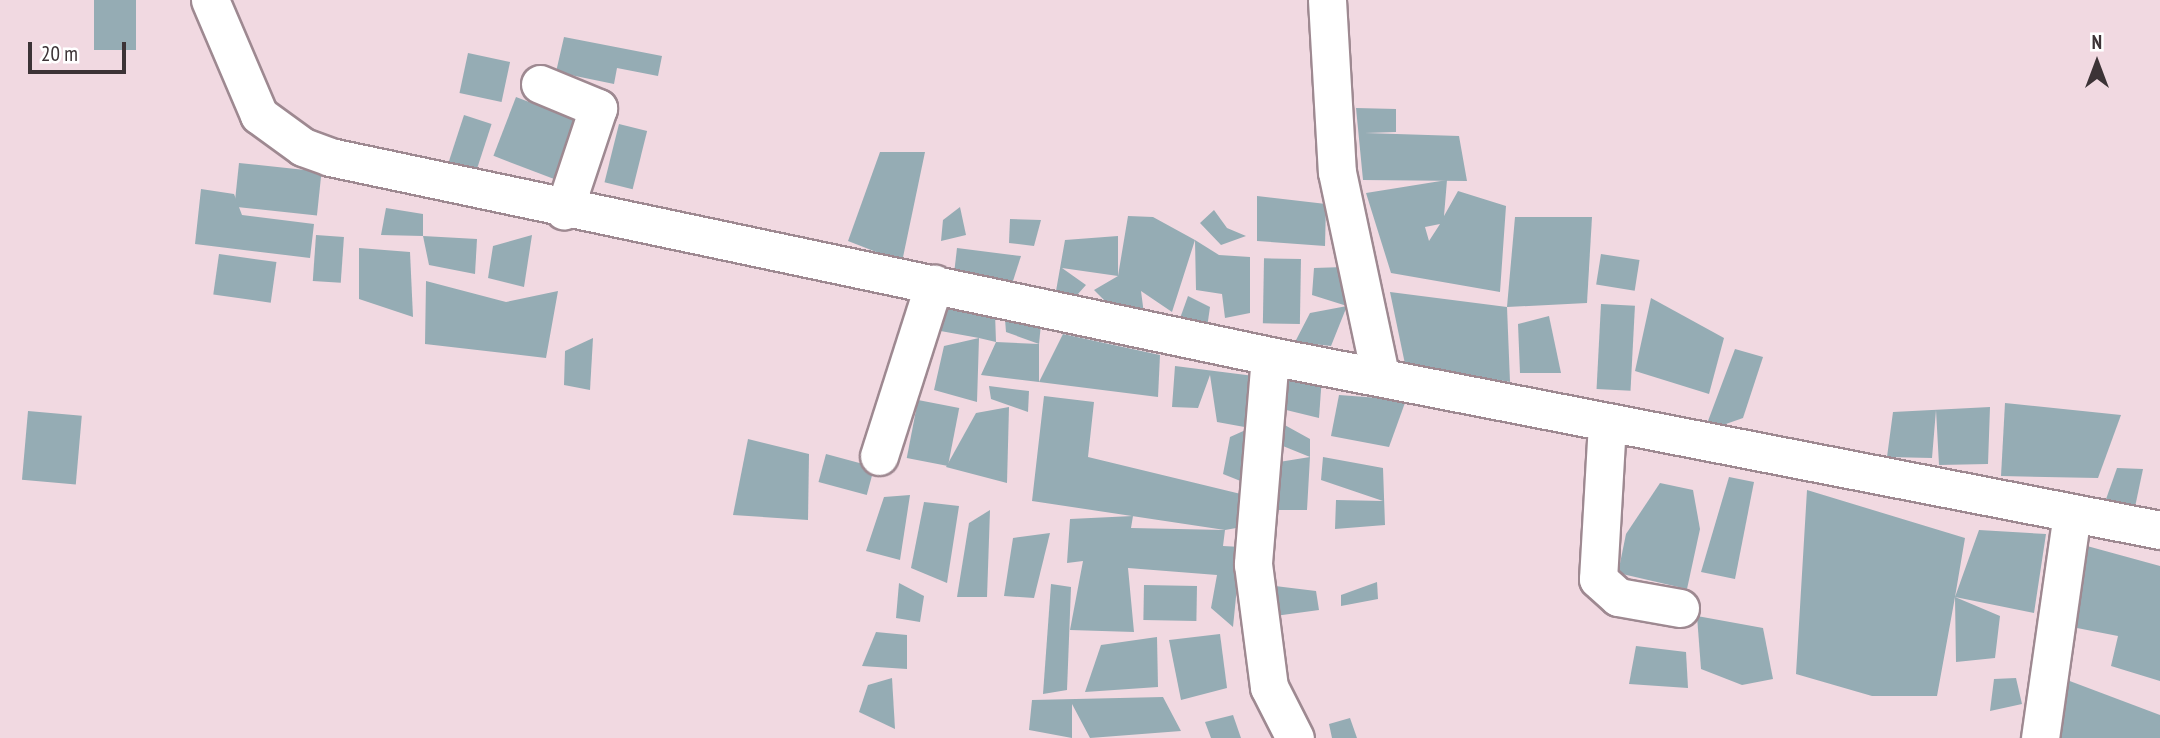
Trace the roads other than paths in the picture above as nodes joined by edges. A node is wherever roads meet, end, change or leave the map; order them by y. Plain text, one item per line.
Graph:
1 (210, 0) edge
2 (1327, 0) edge
3 (540, 83) dead end
4 (564, 209) junction
5 (933, 284) junction
6 (1270, 356) junction
7 (1380, 374) junction
8 (1607, 423) junction
9 (879, 456) dead end
10 (2072, 513) junction
11 (2160, 530) edge
12 (1680, 608) dead end
13 (1295, 738) edge
14 (2040, 738) edge

1 - 4 street
2 - 7 street
3 - 4 street
4 - 5 street
5 - 6 street
5 - 9 street
6 - 7 street
6 - 13 street
7 - 8 street
8 - 10 street
8 - 12 street
10 - 11 street
10 - 14 street

